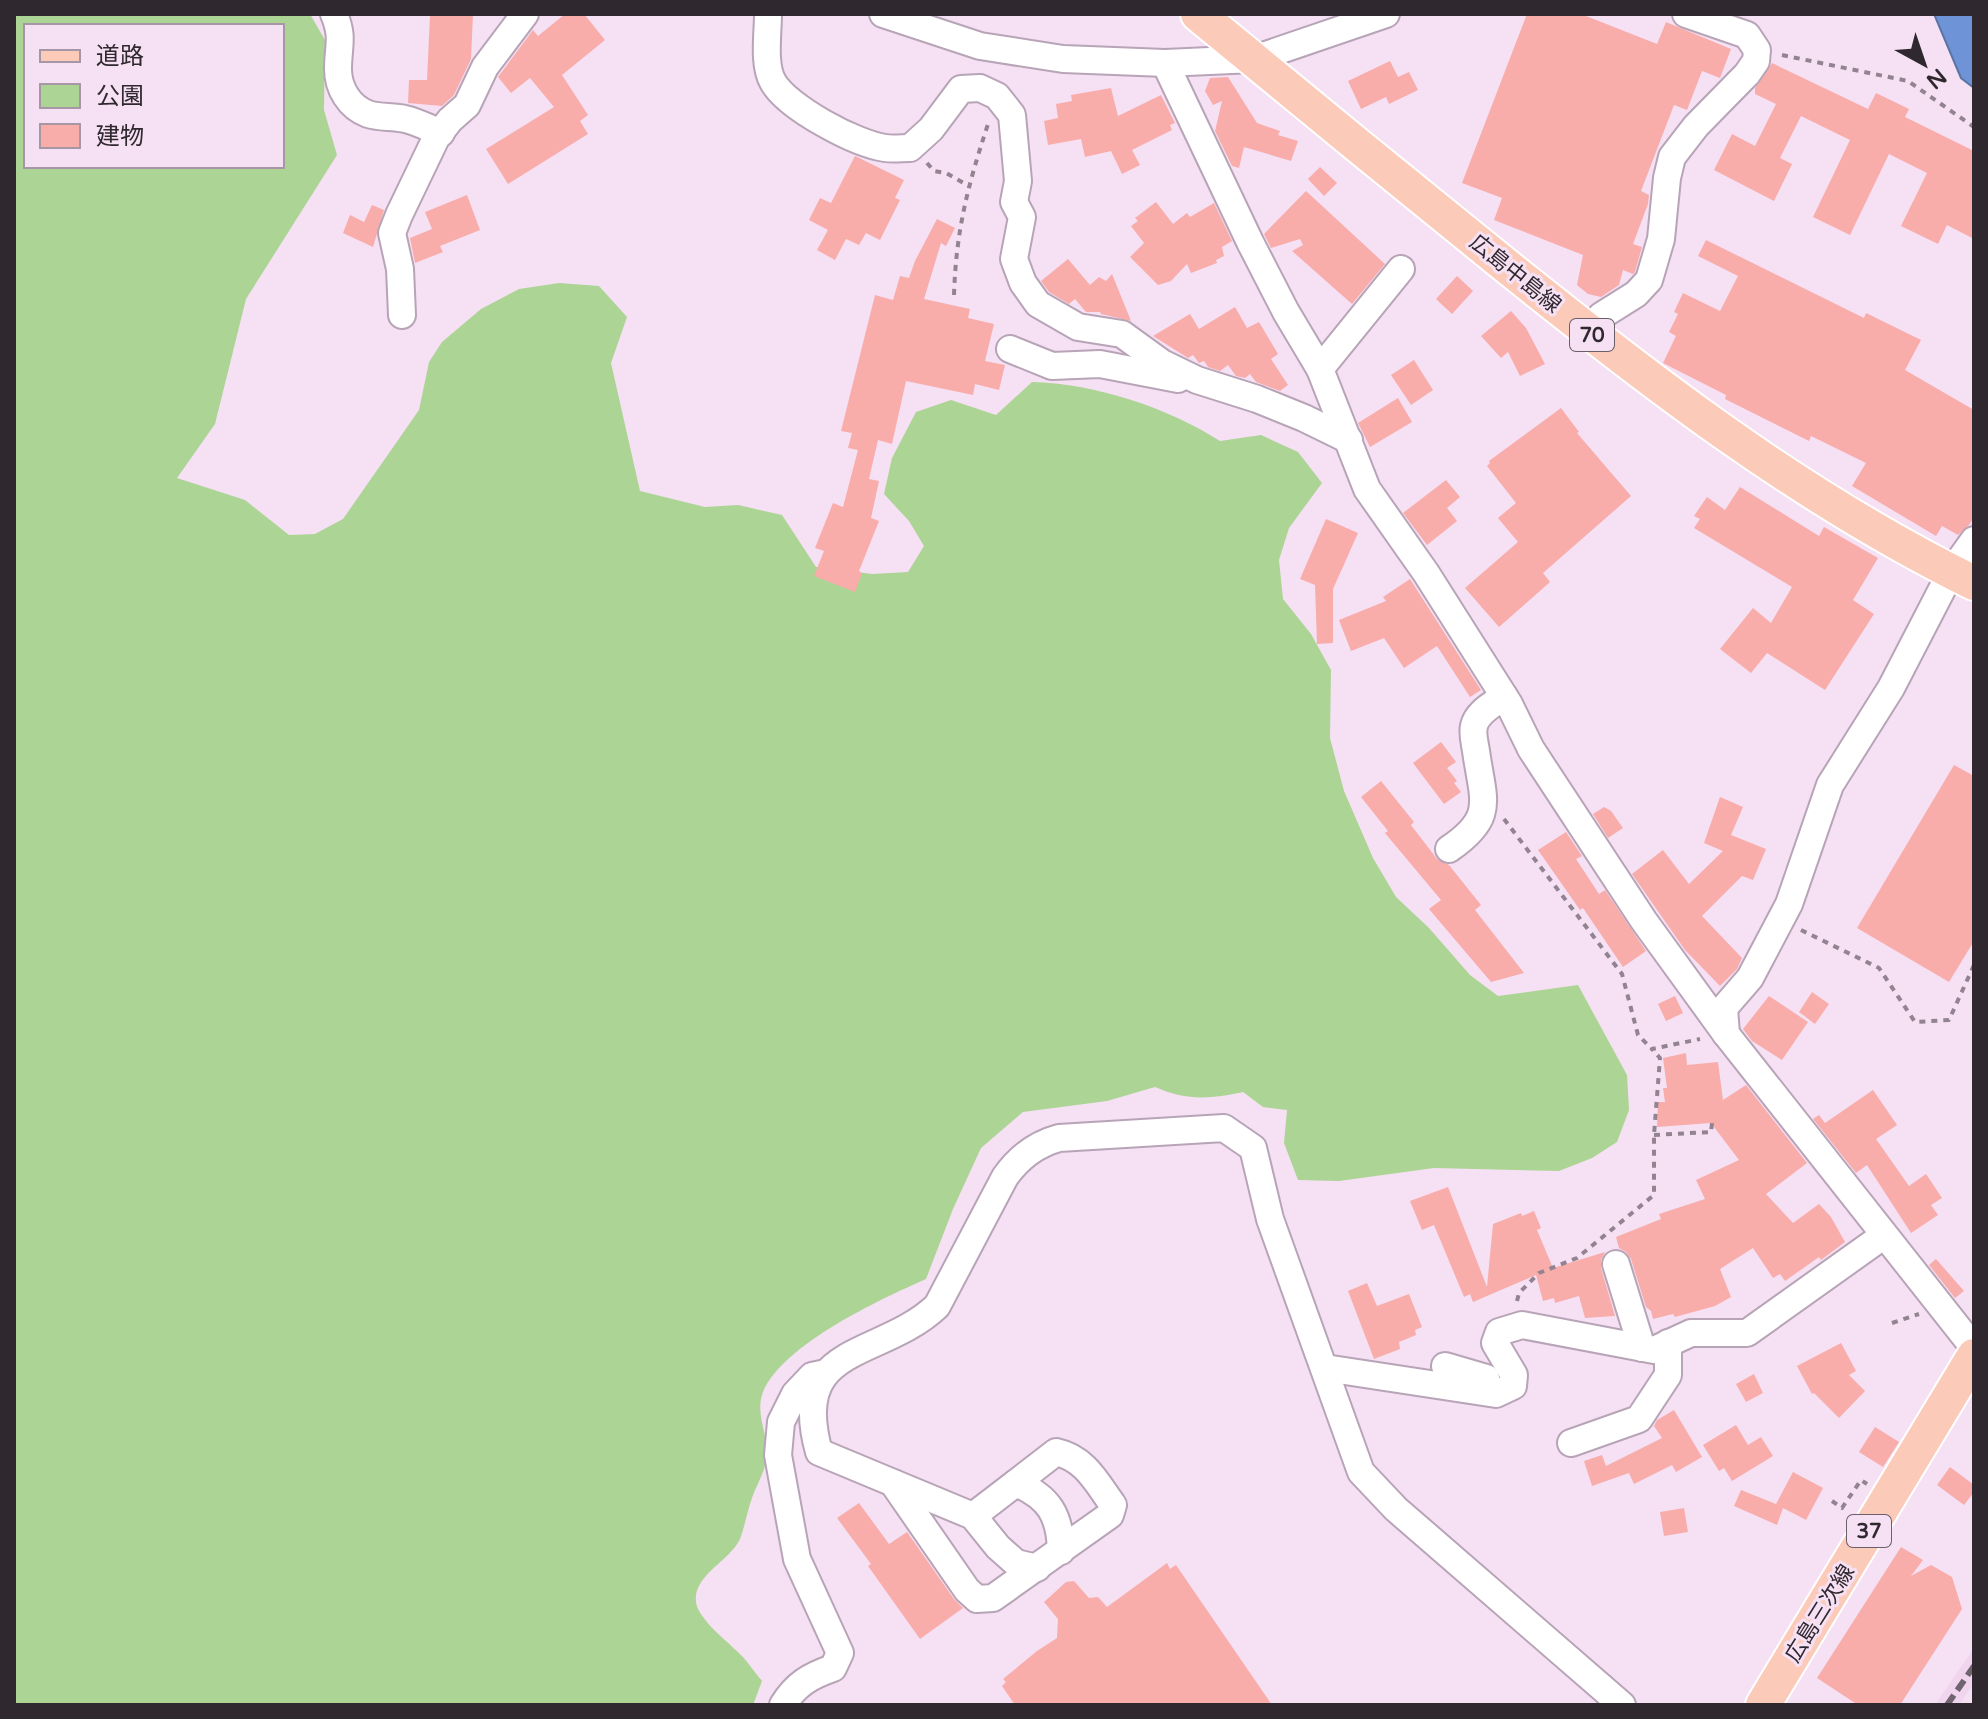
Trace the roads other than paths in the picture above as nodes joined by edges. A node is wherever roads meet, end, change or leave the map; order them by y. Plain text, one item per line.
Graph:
1 (334, 14) edge
2 (525, 14) edge
3 (768, 14) edge
4 (883, 14) edge
5 (1198, 14) edge
6 (1386, 14) edge
7 (1686, 14) edge
8 (980, 46) junction
9 (1246, 53) junction
10 (1165, 63) junction
11 (961, 89) junction
12 (441, 133) junction
13 (1401, 269) dead end
14 (402, 315) dead end
15 (1587, 331) junction
16 (1010, 349) dead end
17 (1320, 369) junction
18 (1217, 386) junction
19 (1349, 440) junction
20 (1974, 540) edge
21 (1963, 578) edge
22 (1504, 696) junction
23 (1449, 849) dead end
24 (1726, 1034) junction
25 (1883, 1236) junction
26 (1616, 1264) dead end
27 (1655, 1345) junction
28 (1974, 1348) edge
29 (1974, 1356) edge
30 (1445, 1366) dead end
31 (1325, 1368) junction
32 (826, 1373) junction
33 (1513, 1386) junction
34 (1571, 1443) dead end
35 (893, 1483) junction
36 (1016, 1483) junction
37 (973, 1516) junction
38 (1061, 1551) junction
39 (1037, 1568) junction
40 (783, 1705) edge
41 (1622, 1705) edge
42 (1763, 1705) edge

1 - 12 street
2 - 12 street
3 - 11 street
4 - 8 street
5 - 9 main road, 広島中島線 / 70
6 - 9 street
7 - 15 street
8 - 10 street
8 - 11 street
9 - 10 street
9 - 15 main road, 広島中島線 / 70
10 - 17 street
11 - 18 street
12 - 14 street
13 - 17 street
15 - 21 main road, 広島中島線 / 70
16 - 18 street
17 - 19 street
18 - 19 street
19 - 22 street
20 - 21 street
21 - 24 street
22 - 23 street
22 - 24 street
24 - 25 street
25 - 27 street
25 - 28 street
26 - 27 street
27 - 33 street
27 - 34 street
29 - 42 main road, 広島三次線 / 37
30 - 33 street
31 - 32 street
31 - 33 street
31 - 41 street
32 - 35 street
32 - 40 street
35 - 37 street
35 - 39 street
36 - 37 street
36 - 38 street
36 - 38 street
37 - 39 street
38 - 39 street

